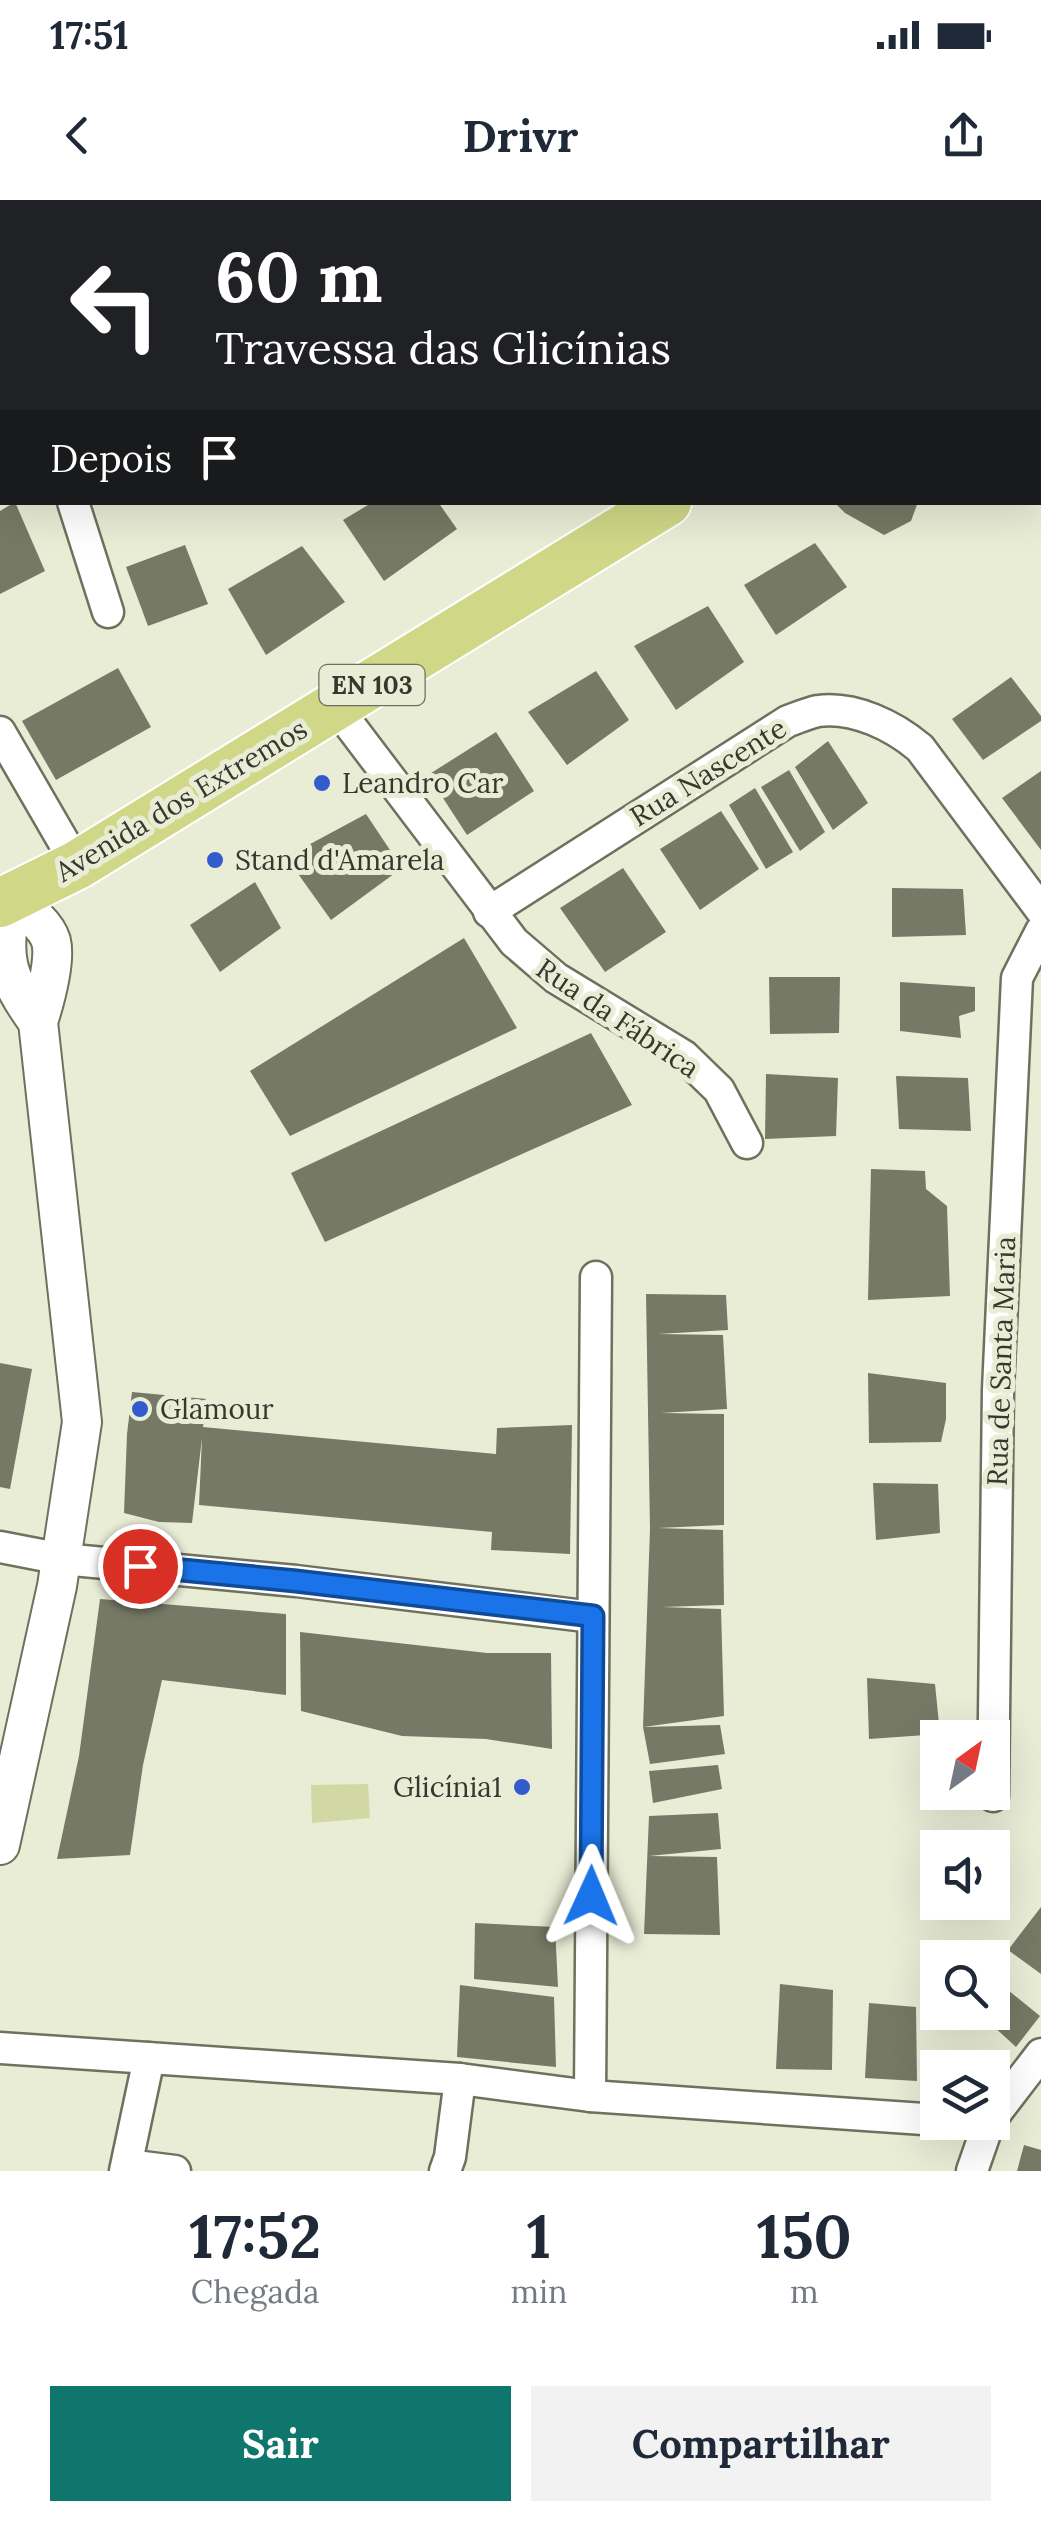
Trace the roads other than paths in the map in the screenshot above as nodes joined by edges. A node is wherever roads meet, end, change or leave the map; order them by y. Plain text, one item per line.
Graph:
1 (74, 505) edge
2 (661, 505) edge
3 (108, 612) dead end
4 (336, 707) junction
5 (0, 732) edge
6 (77, 865) junction
7 (6, 901) edge
8 (1041, 910) edge
9 (489, 912) junction
10 (1041, 932) edge
11 (747, 1143) dead end
12 (596, 1277) dead end
13 (0, 1547) edge
14 (62, 1558) junction
15 (593, 1616) junction
16 (994, 1720) edge
17 (0, 1844) edge
18 (0, 2048) edge
19 (1041, 2054) edge
20 (149, 2058) junction
21 (460, 2079) junction
22 (1010, 2095) edge
23 (590, 2096) junction
24 (920, 2119) edge
25 (983, 2140) edge
26 (126, 2168) edge
27 (175, 2171) edge
28 (445, 2171) edge
29 (972, 2171) edge

1 - 3 street
2 - 4 main road, Avenida dos Extremos / EN 103
4 - 6 main road, Avenida dos Extremos / EN 103
4 - 9 street, Rua da Fábrica
5 - 6 street
6 - 7 main road, Avenida dos Extremos / EN 103
7 - 14 street
8 - 9 street, Rua Nascente
9 - 11 street, Rua da Fábrica
10 - 16 street, Rua de Santa Maria
12 - 15 street
13 - 14 street
14 - 15 street
14 - 17 street
15 - 23 street
18 - 20 street
19 - 22 street
20 - 21 street
20 - 26 street
21 - 23 street
21 - 28 street
23 - 24 street
25 - 29 street
26 - 27 street

